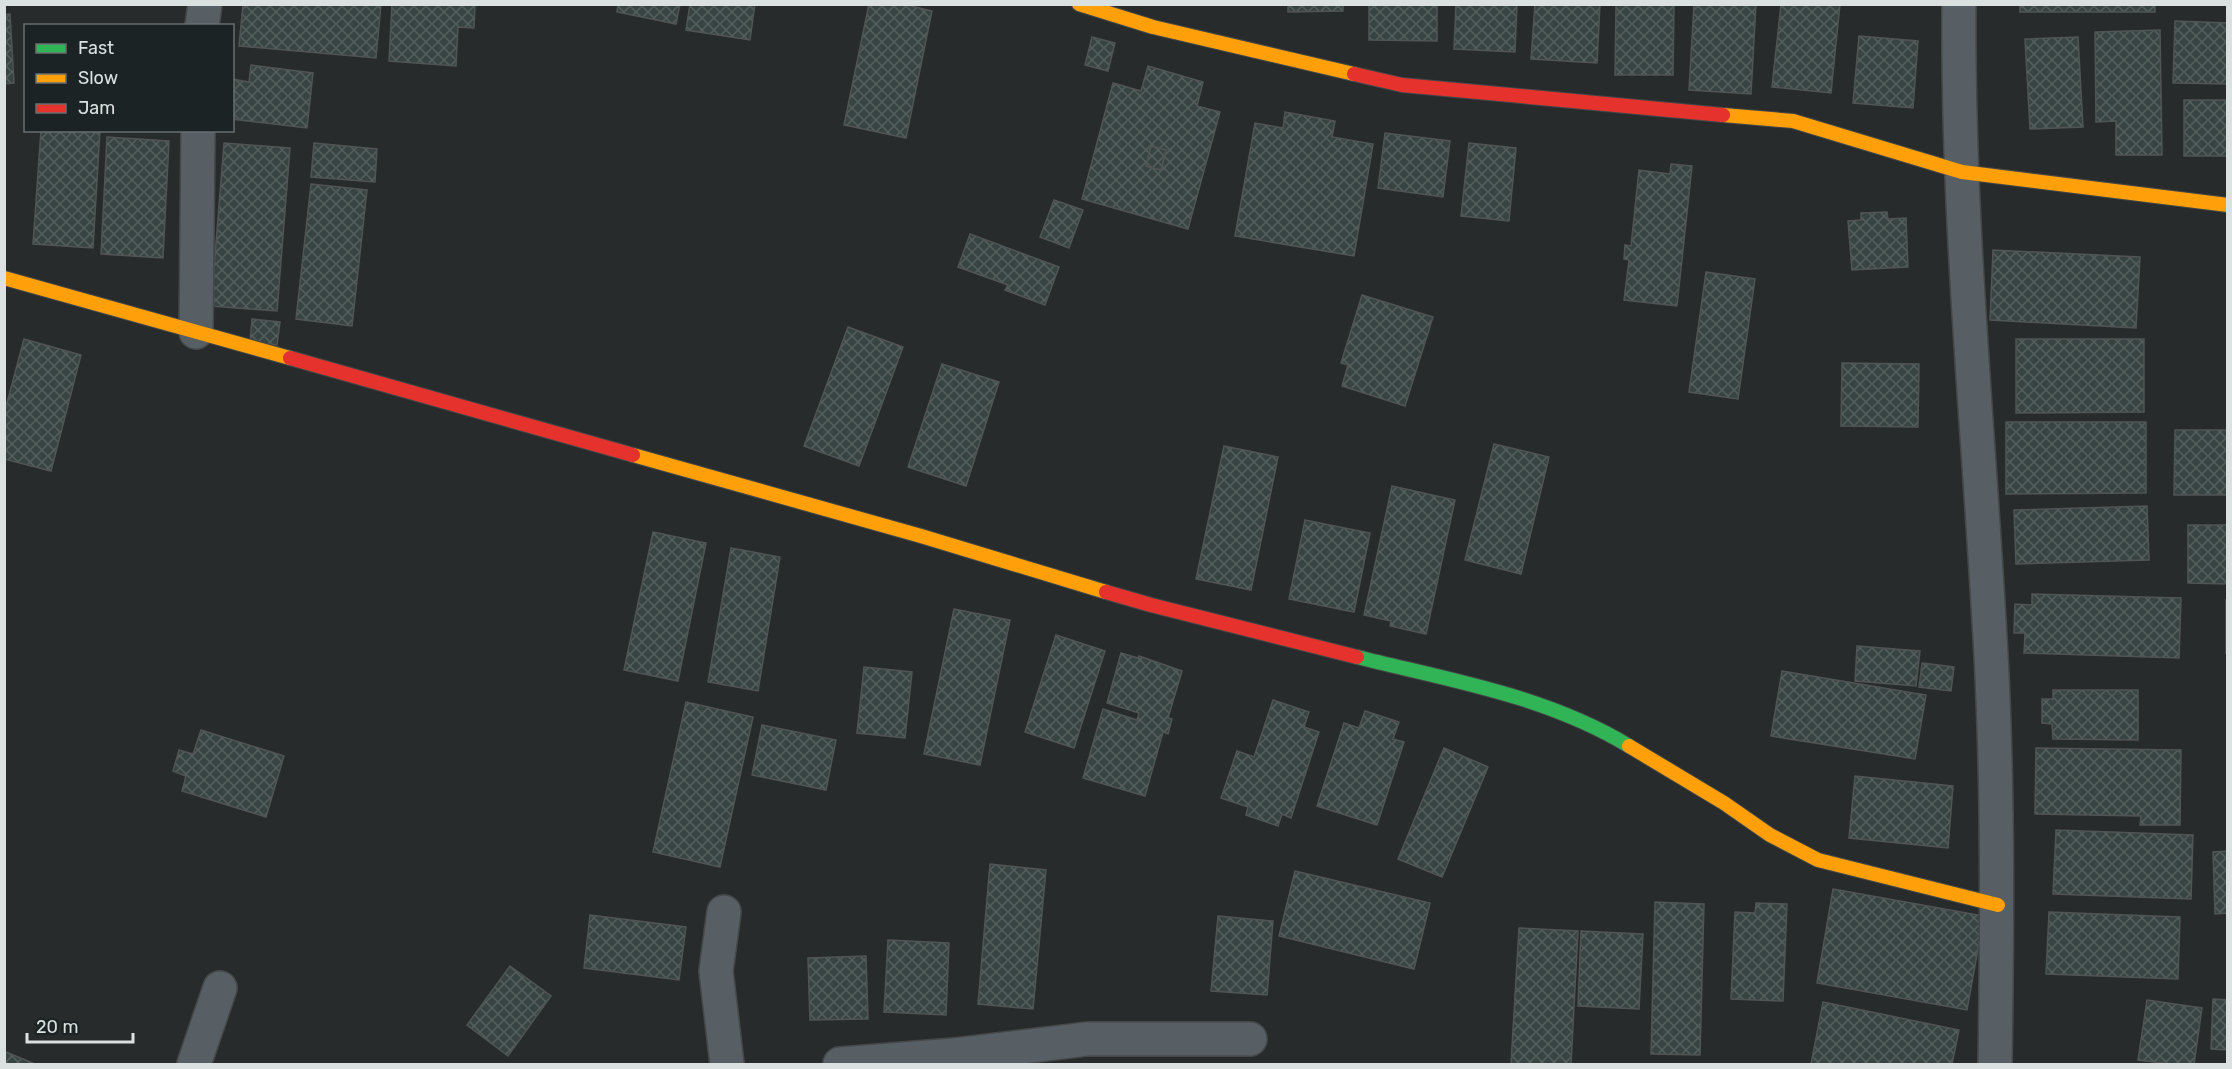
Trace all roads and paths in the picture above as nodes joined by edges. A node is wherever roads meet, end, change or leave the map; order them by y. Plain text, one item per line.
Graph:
1 (205, 4) edge
2 (1079, 4) edge
3 (1959, 4) edge
4 (202, 24) edge
5 (198, 132) edge
6 (1962, 172) junction
7 (2228, 205) edge
8 (4, 278) edge
9 (196, 332) junction
10 (1998, 905) junction
11 (724, 912) dead end
12 (220, 988) dead end
13 (1250, 1039) dead end
14 (194, 1065) edge
15 (727, 1065) edge
16 (840, 1065) edge
17 (1995, 1065) edge

1 - 4 street
2 - 6 street
3 - 6 street
5 - 9 street
6 - 7 street
6 - 10 street
8 - 9 street
9 - 10 street
10 - 17 street
11 - 15 street
12 - 14 street
13 - 16 street

